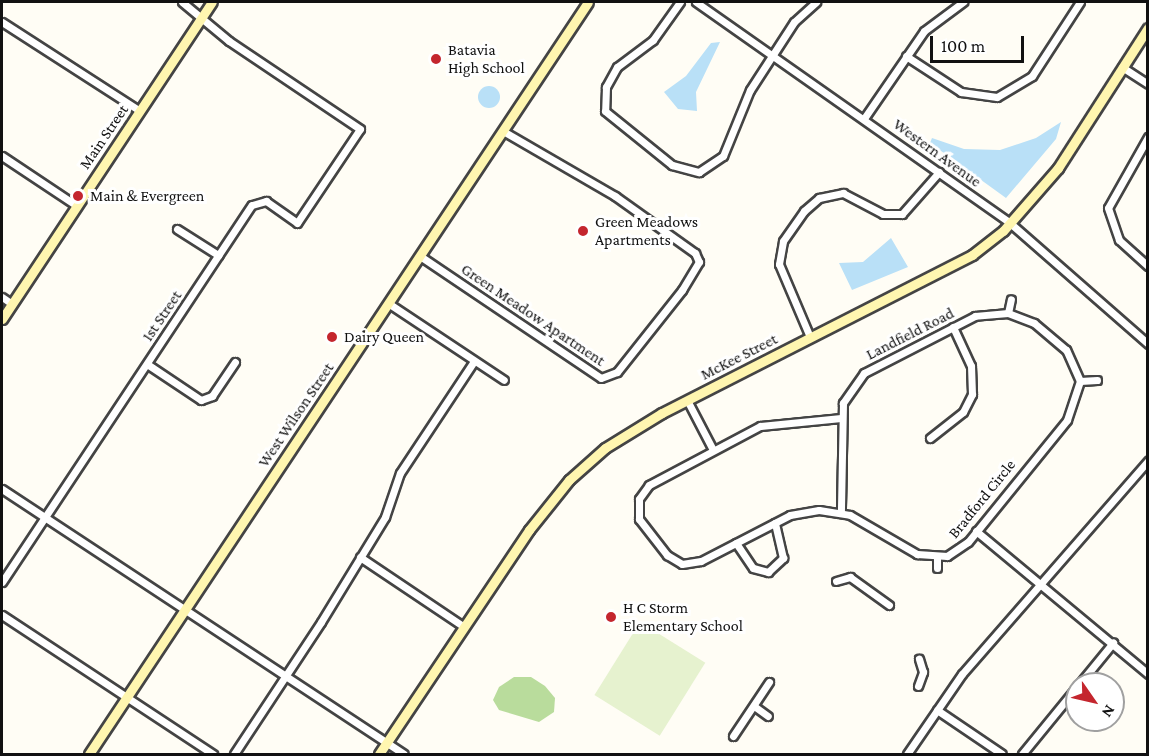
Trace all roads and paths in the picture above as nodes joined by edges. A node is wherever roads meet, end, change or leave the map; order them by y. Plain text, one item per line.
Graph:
1 (182, 2) edge
2 (212, 2) edge
3 (588, 2) edge
4 (680, 2) edge
5 (696, 2) edge
6 (816, 2) edge
7 (963, 2) edge
8 (1080, 2) edge
9 (202, 16) junction
10 (2, 22) edge
11 (1148, 28) edge
12 (774, 53) junction
13 (906, 56) junction
14 (1122, 67) junction
15 (1148, 84) edge
16 (140, 111) junction
17 (865, 117) junction
18 (503, 131) junction
19 (1148, 137) edge
20 (2, 156) edge
21 (939, 172) junction
22 (77, 206) junction
23 (1010, 223) junction
24 (177, 228) dead end
25 (218, 255) junction
26 (420, 256) junction
27 (1148, 266) edge
28 (2, 297) edge
29 (1011, 299) dead end
30 (388, 303) junction
31 (12, 304) junction
32 (1008, 313) junction
33 (2, 319) edge
34 (953, 327) junction
35 (810, 337) junction
36 (1148, 344) edge
37 (474, 361) junction
38 (235, 362) dead end
39 (147, 364) junction
40 (504, 380) dead end
41 (1097, 380) dead end
42 (1080, 382) junction
43 (687, 400) junction
44 (841, 418) junction
45 (930, 438) dead end
46 (713, 450) junction
47 (1148, 461) edge
48 (2, 489) edge
49 (841, 512) junction
50 (45, 517) junction
51 (775, 523) junction
52 (976, 531) junction
53 (736, 543) junction
54 (360, 557) junction
55 (938, 557) junction
56 (937, 568) dead end
57 (836, 581) dead end
58 (1042, 581) junction
59 (2, 582) edge
60 (889, 605) dead end
61 (184, 609) junction
62 (2, 615) edge
63 (464, 627) junction
64 (1113, 643) junction
65 (919, 659) dead end
66 (1148, 674) edge
67 (285, 676) junction
68 (769, 682) dead end
69 (918, 686) dead end
70 (127, 697) junction
71 (754, 706) junction
72 (937, 710) junction
73 (768, 716) dead end
74 (733, 736) dead end
75 (387, 743) junction
76 (89, 754) edge
77 (213, 754) edge
78 (234, 754) edge
79 (379, 754) edge
80 (404, 754) edge
81 (906, 754) edge
82 (1002, 754) edge
83 (1022, 754) edge

1 - 9 street
2 - 9 main road, Main Street
3 - 18 main road, West Wilson Street
4 - 12 street
5 - 12 street, Western Avenue
6 - 12 street
7 - 13 street
8 - 13 street
9 - 16 main road, Main Street
9 - 25 street, 1st Street
10 - 16 street
11 - 14 main road, McKee Street
12 - 17 street, Western Avenue
13 - 17 street
14 - 15 street
14 - 23 main road, McKee Street
16 - 22 main road, Main Street
17 - 21 street, Western Avenue
18 - 26 main road, West Wilson Street
18 - 26 street, Green Meadow Apartment
19 - 27 street
20 - 22 street
21 - 23 street, Western Avenue
21 - 35 street
22 - 31 main road, Main Street
23 - 35 main road, McKee Street
23 - 36 street, Western Avenue
24 - 25 street
25 - 39 street, 1st Street
26 - 30 main road, West Wilson Street
28 - 31 street
29 - 32 street
30 - 37 street
30 - 61 main road, West Wilson Street
31 - 33 main road, Main Street
32 - 34 street, Landfield Road
32 - 42 street, Landfield Road
34 - 44 street, Landfield Road
34 - 45 street
35 - 43 main road, McKee Street
37 - 40 street
37 - 54 street
38 - 39 street
39 - 50 street, 1st Street
41 - 42 street
42 - 52 street, Bradford Circle
43 - 46 street
43 - 63 main road, McKee Street
44 - 46 street
44 - 49 street, Landfield Road
46 - 53 street
47 - 58 street
48 - 50 street
49 - 51 street
49 - 55 street
50 - 59 street, 1st Street
50 - 61 street
51 - 53 street
51 - 53 street
52 - 55 street, Bradford Circle
52 - 58 street
54 - 63 street
54 - 67 street
55 - 56 street
57 - 60 street
58 - 64 street
58 - 72 street
61 - 67 street
61 - 70 main road, West Wilson Street
62 - 70 street
63 - 75 main road, McKee Street
64 - 66 street
64 - 83 street
65 - 69 street
67 - 75 street
67 - 78 street
68 - 71 street
70 - 76 main road, West Wilson Street
70 - 77 street
71 - 73 street
71 - 74 street
72 - 81 street
72 - 82 street
75 - 79 main road, McKee Street
75 - 80 street

